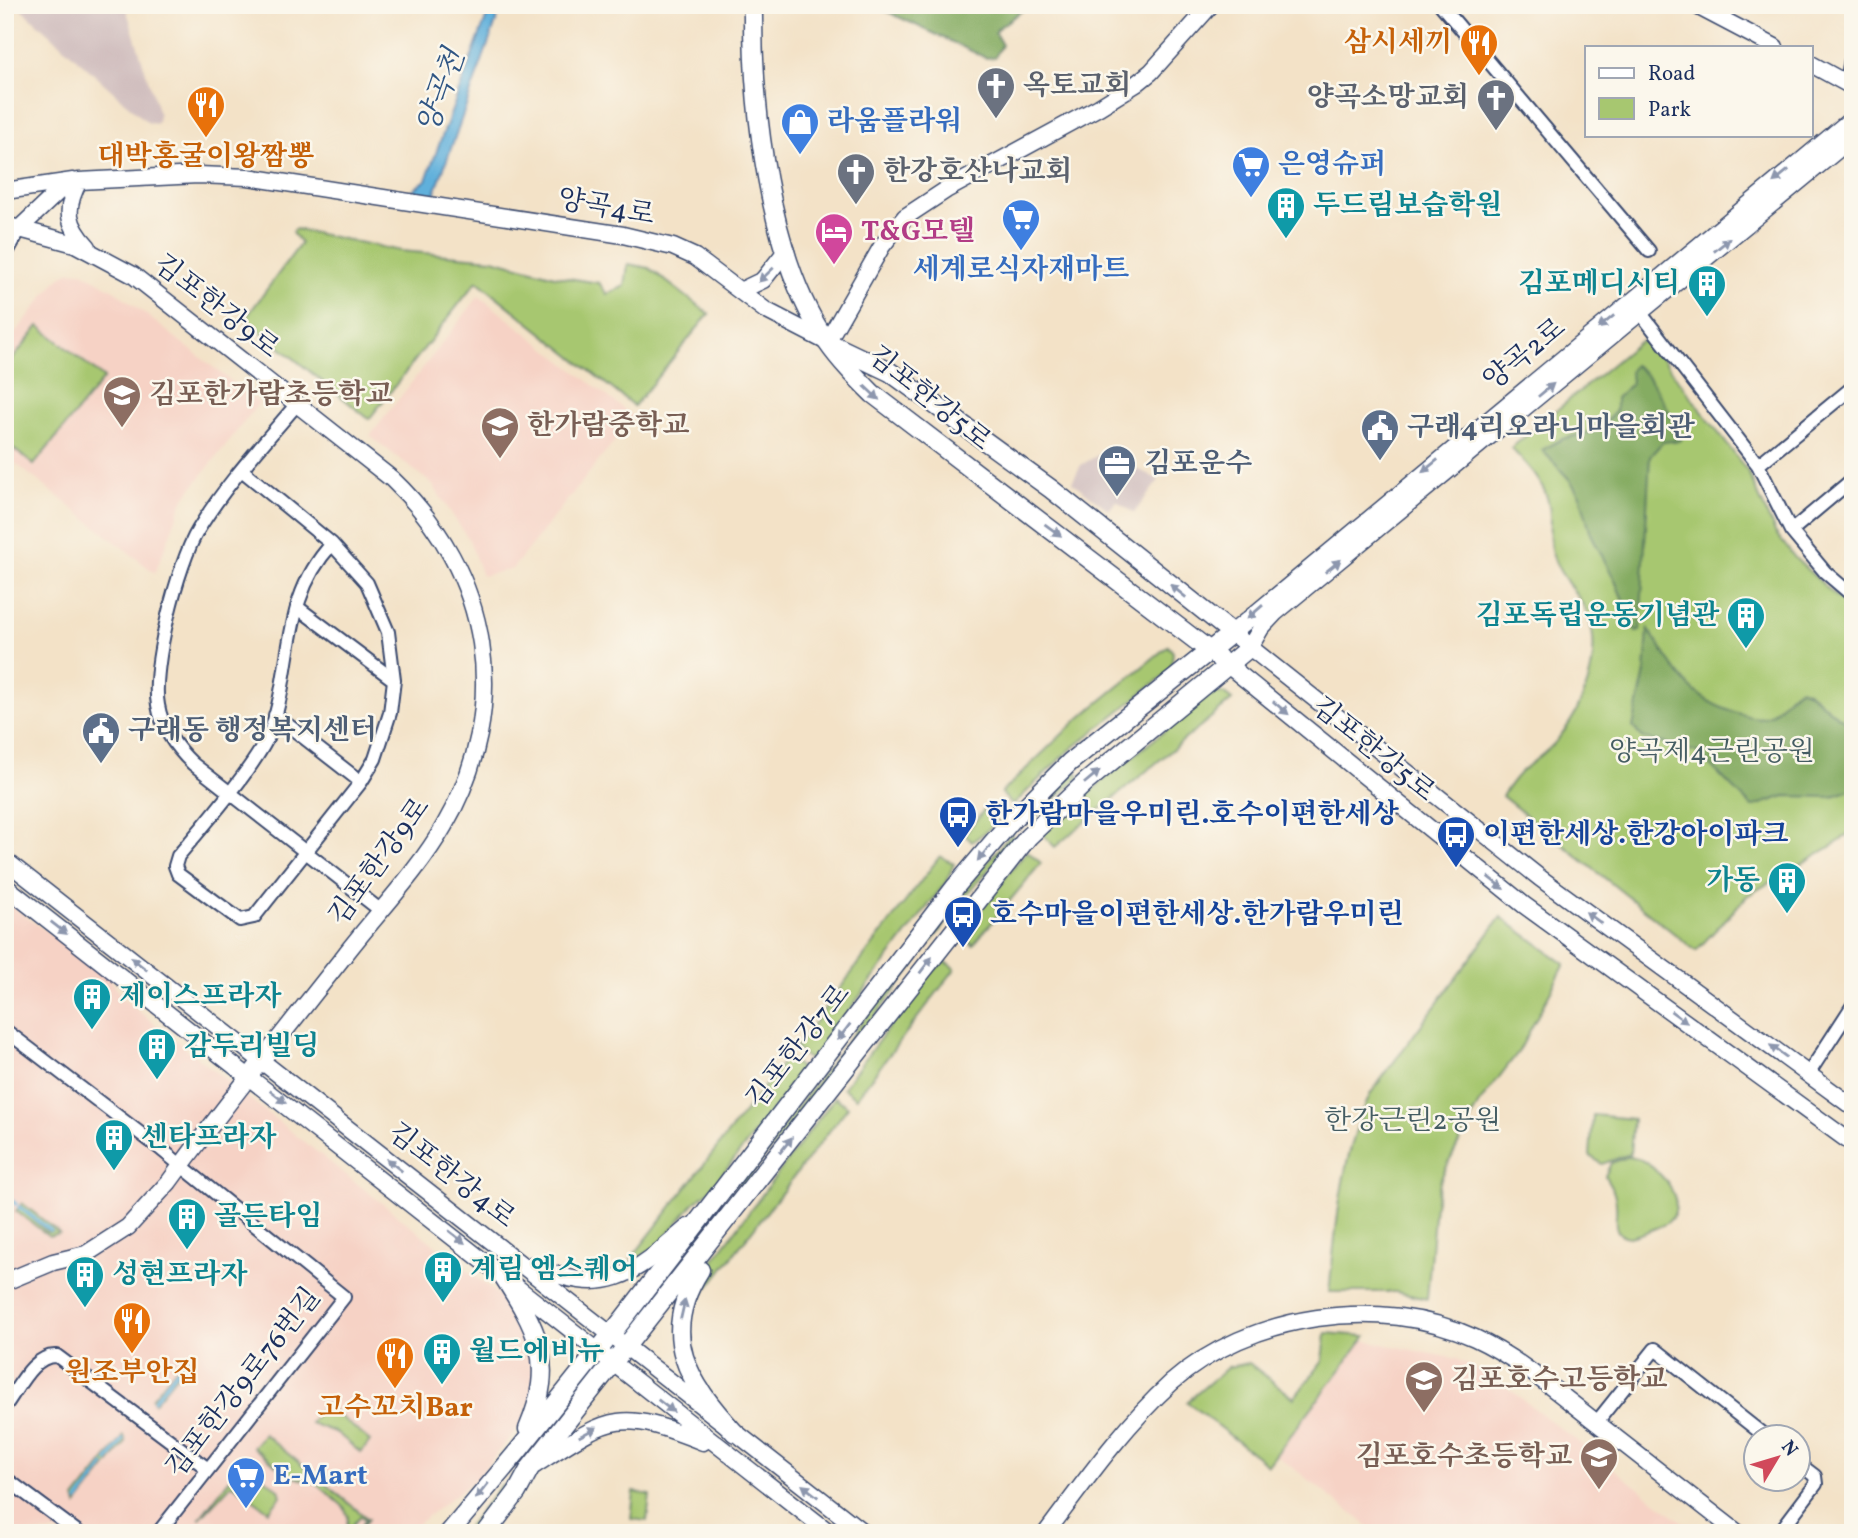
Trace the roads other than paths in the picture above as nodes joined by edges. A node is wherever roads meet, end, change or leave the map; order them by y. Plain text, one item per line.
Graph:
1 (753, 5) edge
2 (1211, 5) edge
3 (1441, 5) edge
4 (1695, 5) edge
5 (1773, 46) edge
6 (1853, 47) edge
7 (1812, 65) edge
8 (1850, 85) edge
9 (1853, 118) edge
10 (1853, 137) edge
11 (79, 181) junction
12 (5, 191) edge
13 (13, 226) edge
14 (786, 251) junction
15 (1649, 251) dead end
16 (92, 252) junction
17 (5, 256) edge
18 (740, 290) junction
19 (1636, 306) junction
20 (827, 342) junction
21 (1853, 387) edge
22 (297, 404) junction
23 (1758, 465) junction
24 (243, 471) junction
25 (1853, 479) edge
26 (1791, 531) junction
27 (332, 544) junction
28 (1853, 596) edge
29 (297, 607) junction
30 (1177, 624) junction
31 (1232, 633) junction
32 (1250, 647) junction
33 (1210, 650) junction
34 (1228, 665) junction
35 (1179, 675) junction
36 (394, 681) junction
37 (275, 715) junction
38 (360, 782) junction
39 (229, 791) junction
40 (306, 850) junction
41 (5, 860) edge
42 (5, 886) edge
43 (380, 910) junction
44 (1853, 1005) edge
45 (5, 1030) edge
46 (262, 1060) junction
47 (1809, 1073) junction
48 (251, 1076) junction
49 (1853, 1107) edge
50 (1853, 1144) edge
51 (181, 1166) junction
52 (744, 1198) junction
53 (706, 1212) junction
54 (506, 1253) junction
55 (500, 1271) junction
56 (5, 1282) edge
57 (610, 1335) junction
58 (626, 1348) junction
59 (597, 1351) junction
60 (613, 1363) junction
61 (5, 1406) edge
62 (1746, 1422) edge
63 (1596, 1423) junction
64 (735, 1433) junction
65 (722, 1449) junction
66 (518, 1451) junction
67 (530, 1468) junction
68 (208, 1469) junction
69 (1812, 1474) edge
70 (5, 1478) edge
71 (1812, 1489) edge
72 (1810, 1492) edge
73 (79, 1533) edge
74 (158, 1533) edge
75 (449, 1533) edge
76 (486, 1533) edge
77 (830, 1533) edge
78 (864, 1533) edge
79 (1046, 1533) edge
80 (1738, 1533) edge
81 (1779, 1533) edge

1 - 14 main road
2 - 20 street
3 - 15 street
4 - 5 street
6 - 8 street
7 - 8 street
9 -> 19 street, 양곡2로
19 -> 10 street, 양곡2로
11 - 12 street
11 - 13 street, 양곡4로
11 - 16 street
11 - 18 street, 양곡4로
13 - 16 street, 김포한강9로
13 - 17 street
14 -> 18 street
14 - 20 main road
16 - 22 street, 김포한강9로
18 - 20 street, 양곡4로
19 - 23 street
19 -> 31 street, 양곡2로
32 -> 19 street, 양곡2로
20 -> 30 main road, 김포한강5로
31 -> 20 main road, 김포한강5로
21 - 23 street
22 - 24 street
22 - 43 street, 김포한강9로
23 - 26 street
24 - 27 street
24 - 39 street
25 - 26 street
26 - 28 street
27 - 29 street
27 - 36 street
29 - 36 street
29 - 37 street
30 - 33 main road, 김포한강5로
30 - 35 main road
31 - 32 street, 김포한강5로
31 - 33 main road, 김포한강7로
32 - 34 main road, 김포한강7로
47 -> 32 street, 김포한강5로
33 - 34 main road, 김포한강5로
33 - 35 main road, 김포한강7로
34 -> 50 street, 김포한강5로
52 -> 34 main road, 김포한강7로
35 -> 53 main road, 김포한강7로
36 - 38 street
37 - 38 street
37 - 39 street
38 - 40 street
39 - 40 street
39 - 40 street
40 - 43 street
46 -> 41 street, 김포한강4로
42 -> 48 street, 김포한강4로
43 - 46 street, 김포한강9로
44 - 47 street
45 - 51 street
46 - 48 street, 김포한강9로
54 -> 46 street, 김포한강4로
47 - 49 street, 김포한강5로
48 - 51 street, 김포한강9로
48 -> 55 street, 김포한강4로
51 - 56 street, 김포한강9로
51 - 68 street, 김포한강9로76번길
52 - 58 main road, 김포한강7로
64 -> 52 main road
53 - 54 street
53 - 57 main road, 김포한강7로
54 - 57 street, 김포한강4로
55 - 59 street, 김포한강4로
55 - 66 main road
57 - 58 street, 김포한강4로
57 - 59 main road, 김포한강7로
58 - 60 main road, 김포한강7로
58 - 64 street, 김포한강4로
59 - 60 street, 김포한강4로
59 - 66 main road, 김포한강7로
60 -> 65 street, 김포한강4로
60 - 67 main road, 김포한강7로
61 - 68 street
62 - 63 street
63 - 79 street
63 - 80 street
78 -> 64 street, 김포한강4로
67 -> 65 street
65 - 77 street, 김포한강4로
66 -> 75 main road, 김포한강7로
67 - 76 main road, 김포한강7로
68 - 74 street, 김포한강9로76번길
69 - 71 street
70 - 73 street
72 - 81 street

